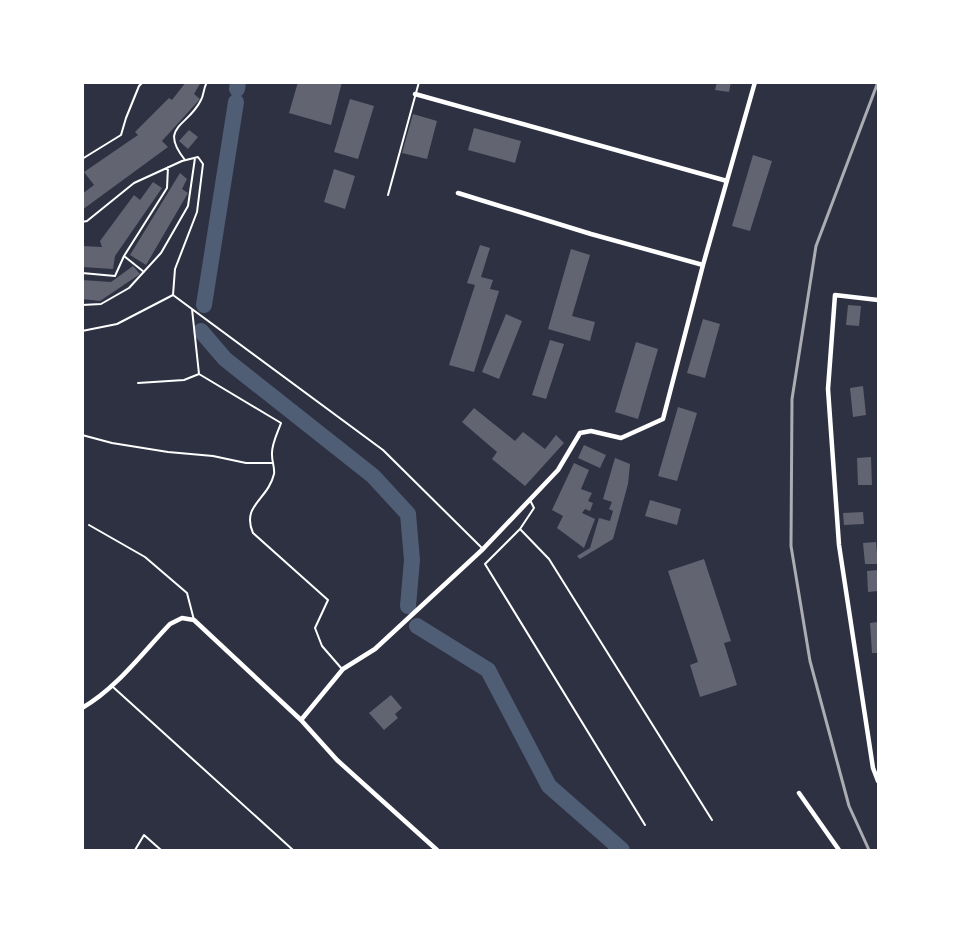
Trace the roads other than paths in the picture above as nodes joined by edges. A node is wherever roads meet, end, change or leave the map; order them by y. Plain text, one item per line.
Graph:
1 (143, 82) edge
2 (207, 82) edge
3 (419, 82) edge
4 (755, 82) edge
5 (415, 94) junction
6 (195, 158) junction
7 (82, 159) edge
8 (185, 160) junction
9 (168, 167) junction
10 (727, 181) junction
11 (458, 193) dead end
12 (388, 195) dead end
13 (82, 222) edge
14 (124, 256) junction
15 (703, 265) junction
16 (144, 272) junction
17 (82, 273) edge
18 (173, 295) junction
19 (879, 300) edge
20 (82, 305) edge
21 (192, 309) junction
22 (82, 330) edge
23 (199, 374) junction
24 (138, 383) dead end
25 (82, 435) edge
26 (273, 463) junction
27 (530, 500) junction
28 (89, 525) dead end
29 (520, 529) junction
30 (483, 549) junction
31 (194, 620) junction
32 (343, 669) junction
33 (112, 686) junction
34 (82, 708) edge
35 (302, 720) junction
36 (879, 781) edge
37 (799, 793) dead end
38 (712, 820) dead end
39 (645, 825) dead end
40 (135, 850) edge
41 (161, 850) edge
42 (293, 850) edge
43 (437, 850) edge
44 (839, 850) edge

1 - 7 lane
2 - 8 lane
3 - 5 lane
4 - 10 street
5 - 10 street
5 - 12 lane
6 - 8 lane
6 - 16 lane
6 - 18 lane
8 - 9 lane
9 - 13 lane
9 - 14 lane
10 - 15 street
11 - 15 street
14 - 16 lane
14 - 17 lane
15 - 27 street
16 - 20 lane
18 - 21 lane
18 - 22 lane
19 - 36 street
21 - 23 lane
21 - 30 lane
23 - 24 lane
23 - 26 lane
25 - 26 lane
26 - 32 lane
27 - 29 lane
27 - 30 street
28 - 31 lane
29 - 38 lane
29 - 39 lane
30 - 32 street
31 - 33 street
31 - 35 street
32 - 35 street
33 - 34 street
33 - 42 lane
35 - 43 street
37 - 44 street
40 - 41 lane

